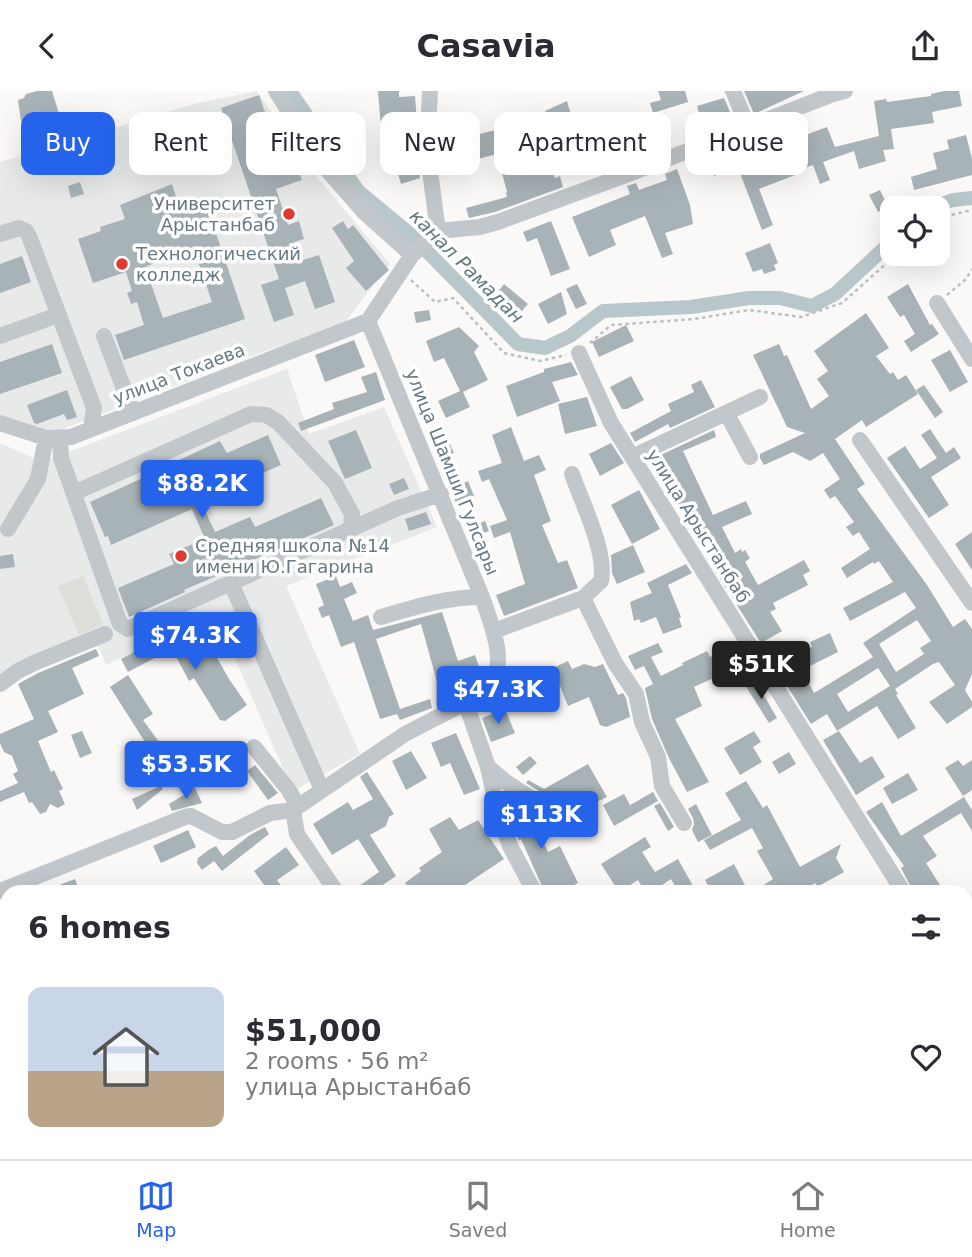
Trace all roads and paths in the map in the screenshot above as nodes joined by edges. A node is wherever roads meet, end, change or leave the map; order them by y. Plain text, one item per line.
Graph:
1 (276, 91) edge
2 (430, 91) edge
3 (733, 91) edge
4 (845, 91) edge
5 (742, 112) edge
6 (788, 112) edge
7 (685, 151) edge
8 (972, 210) edge
9 (950, 215) edge
10 (0, 234) edge
11 (435, 234) junction
12 (413, 255) junction
13 (884, 266) edge
14 (972, 269) edge
15 (401, 271) junction
16 (937, 303) joint
17 (58, 315) junction
18 (368, 321) junction
19 (0, 336) edge
20 (104, 336) dead end
21 (579, 353) junction
22 (972, 359) edge
23 (760, 397) dead end
24 (129, 405) junction
25 (727, 414) junction
26 (0, 423) edge
27 (92, 429) junction
28 (53, 438) junction
29 (860, 440) dead end
30 (632, 457) junction
31 (750, 457) dead end
32 (572, 474) dead end
33 (74, 492) junction
34 (436, 496) junction
35 (346, 500) junction
36 (379, 516) junction
37 (8, 529) dead end
38 (351, 529) junction
39 (231, 583) junction
40 (482, 597) junction
41 (583, 598) junction
42 (972, 603) edge
43 (381, 617) dead end
44 (494, 631) junction
45 (105, 634) dead end
46 (0, 684) edge
47 (466, 704) junction
48 (254, 747) dead end
49 (488, 767) junction
50 (322, 790) junction
51 (296, 808) junction
52 (561, 818) dead end
53 (684, 823) dead end
54 (15, 885) edge
55 (332, 885) edge
56 (531, 885) edge
57 (899, 885) edge

1 - 12 street
2 - 11 street
3 - 5 street
4 - 6 street
7 - 11 street
8 - 9 path
10 - 17 street
11 - 12 street
12 - 15 street
13 - 21 path
14 - 16 path
15 - 18 street
15 - 21 path
16 - 22 street
17 - 19 street
17 - 27 street
18 - 24 street, улица Токаева
18 - 34 street, улица Шамши Гулсары
20 - 24 street
21 - 30 street, улица Арыстанбаб
23 - 25 street
24 - 27 street, улица Токаева
25 - 30 street
25 - 31 street
26 - 28 street
27 - 28 street, улица Токаева
28 - 33 street
28 - 37 street
29 - 42 street
30 - 57 street, улица Арыстанбаб
32 - 41 street
33 - 35 street
33 - 39 street
34 - 36 street
34 - 40 street, улица Шамши Гулсары
35 - 36 street
35 - 38 street
36 - 38 street
38 - 39 street
39 - 50 street
40 - 43 street
40 - 44 street, улица Шамши Гулсары
41 - 44 street
41 - 53 street
44 - 47 street, улица Шамши Гулсары
45 - 46 street
47 - 49 street
47 - 50 street, улица Шамши Гулсары
48 - 51 street
49 - 52 street
49 - 56 street
50 - 51 street, улица Шамши Гулсары
51 - 54 street, улица Шамши Гулсары
51 - 55 street

